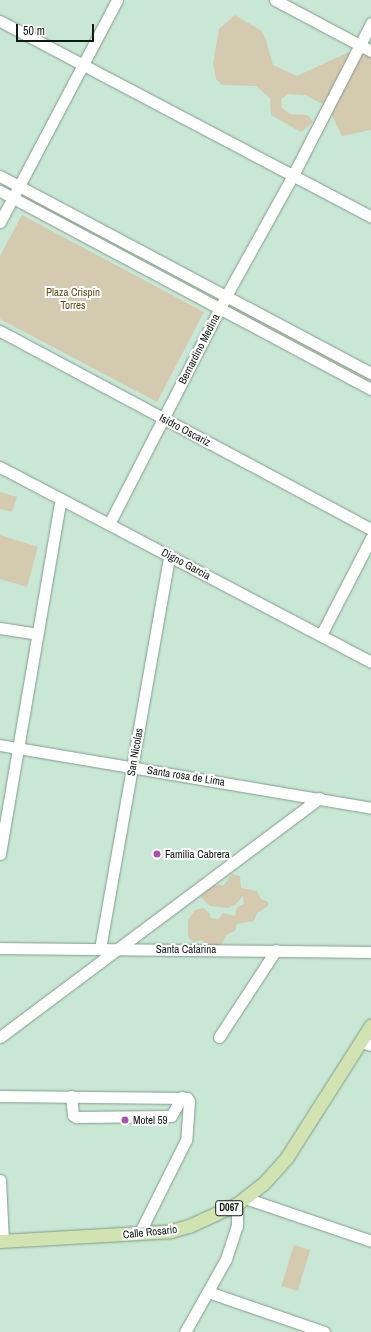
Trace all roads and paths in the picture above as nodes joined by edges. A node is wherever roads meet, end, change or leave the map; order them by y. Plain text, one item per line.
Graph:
1 (116, 0) edge
2 (275, 0) edge
3 (0, 21) edge
4 (371, 23) edge
5 (360, 45) junction
6 (371, 51) edge
7 (83, 64) junction
8 (293, 175) junction
9 (0, 176) edge
10 (19, 186) junction
11 (0, 191) edge
12 (13, 197) junction
13 (371, 216) edge
14 (0, 222) edge
15 (226, 296) junction
16 (220, 308) junction
17 (0, 331) edge
18 (371, 373) edge
19 (371, 389) edge
20 (163, 418) junction
21 (0, 467) edge
22 (61, 499) junction
23 (109, 524) junction
24 (371, 528) edge
25 (371, 538) edge
26 (169, 556) junction
27 (0, 628) edge
28 (36, 634) junction
29 (321, 635) junction
30 (371, 662) edge
31 (0, 745) edge
32 (18, 748) junction
33 (132, 767) junction
34 (319, 798) junction
35 (371, 808) edge
36 (0, 854) edge
37 (0, 948) edge
38 (100, 949) junction
39 (115, 949) junction
40 (276, 950) junction
41 (371, 952) edge
42 (371, 1025) edge
43 (0, 1036) edge
44 (219, 1037) dead end
45 (366, 1044) edge
46 (0, 1096) edge
47 (71, 1096) junction
48 (182, 1097) junction
49 (0, 1180) edge
50 (241, 1201) junction
51 (138, 1234) junction
52 (1, 1241) edge
53 (371, 1241) edge
54 (208, 1292) junction
55 (303, 1329) edge
56 (185, 1332) edge
57 (324, 1332) edge

1 - 7 street
2 - 5 street
3 - 7 street
4 - 5 street, Bernardino Medina
5 - 6 street
5 - 8 street, Bernardino Medina
7 - 8 street
7 - 10 street
8 - 13 street
8 - 15 street, Bernardino Medina
9 - 10 street
10 - 12 street
10 - 15 street
11 - 12 street
12 - 14 street
12 - 16 street
15 - 16 street, Bernardino Medina
15 - 18 street
16 - 19 street
16 - 20 street, Bernardino Medina
17 - 20 street, Isidro Oscariz
20 - 23 street, Bernardino Medina
20 - 24 street, Isidro Oscariz
21 - 22 street, Digno Garcia
22 - 23 street, Digno Garcia
22 - 28 street
23 - 26 street, Digno Garcia
25 - 29 street
26 - 29 street, Digno Garcia
26 - 33 street, San Nicolas
27 - 28 street
28 - 32 street
29 - 30 street, Digno Garcia
31 - 32 street, Santa rosa de Lima
32 - 33 street, Santa rosa de Lima
32 - 36 street
33 - 34 street, Santa rosa de Lima
33 - 38 street, San Nicolas
34 - 35 street, Santa rosa de Lima
34 - 39 street
37 - 38 street, Santa Catarina
38 - 39 street, Santa Catarina
39 - 40 street, Santa Catarina
39 - 43 street
40 - 41 street, Santa Catarina
40 - 44 street
42 - 45 main road, Calle Rosario / D067
45 - 50 main road, Calle Rosario / D067
46 - 47 street
47 - 48 street
47 - 48 street
48 - 51 street
49 - 52 street
50 - 51 main road, Calle Rosario / D067
50 - 53 street
50 - 54 street
51 - 52 main road, Calle Rosario / D067
54 - 55 street
54 - 56 street
55 - 57 street

